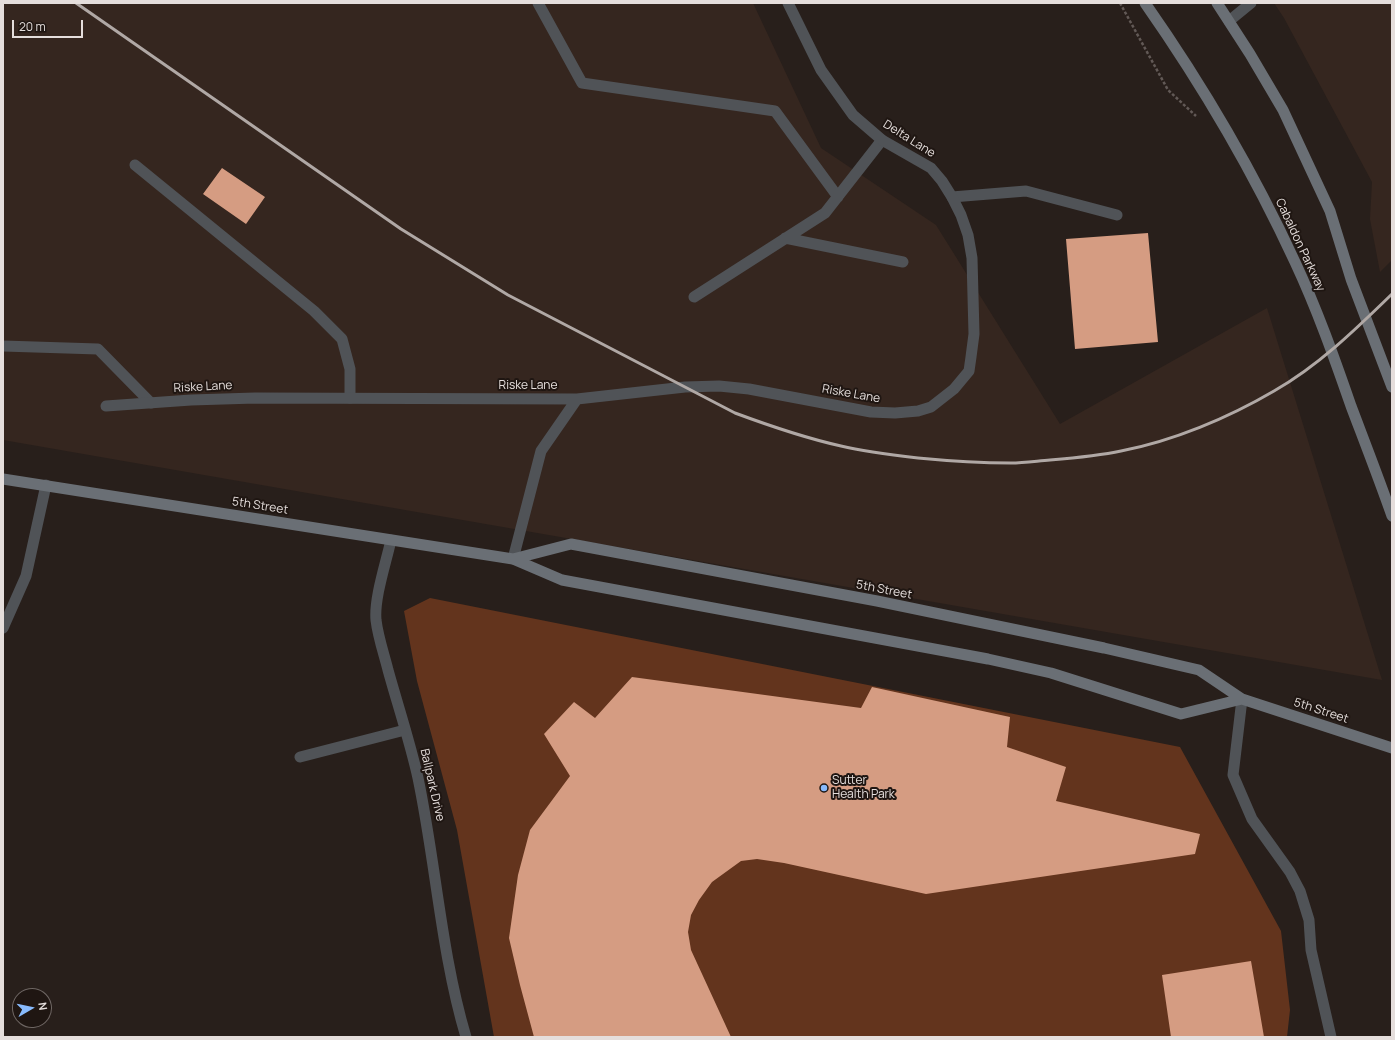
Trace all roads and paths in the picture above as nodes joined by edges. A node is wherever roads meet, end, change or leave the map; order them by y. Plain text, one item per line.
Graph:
1 (538, 3) edge
2 (788, 3) edge
3 (1120, 3) edge
4 (1145, 3) edge
5 (1217, 3) edge
6 (1251, 3) edge
7 (1229, 21) junction
8 (1197, 117) dead end
9 (882, 140) junction
10 (135, 165) dead end
11 (838, 197) junction
12 (952, 197) junction
13 (1117, 215) dead end
14 (785, 238) junction
15 (903, 262) dead end
16 (694, 297) dead end
17 (3, 346) edge
18 (1392, 387) edge
19 (350, 398) junction
20 (943, 399) joint
21 (577, 400) junction
22 (151, 403) junction
23 (106, 406) dead end
24 (3, 479) edge
25 (46, 485) junction
26 (1392, 516) edge
27 (391, 540) junction
28 (513, 559) junction
29 (3, 628) edge
30 (1242, 699) junction
31 (406, 730) junction
32 (1392, 748) edge
33 (300, 757) dead end
34 (466, 1037) edge
35 (1331, 1037) edge

1 - 11 street
2 - 9 street, Delta Lane
3 - 8 path
4 - 26 main road, Cabaldon Parkway
5 - 7 main road
6 - 7 street
7 - 18 main road
9 - 11 street
9 - 12 street, Delta Lane
10 - 19 street
11 - 14 street
12 - 13 street
12 - 20 street, Delta Lane
14 - 15 street
14 - 16 street
17 - 22 street
19 - 21 street, Riske Lane
19 - 22 street, Riske Lane
20 - 21 street, Riske Lane
21 - 28 street
22 - 23 street, Riske Lane
24 - 25 main road, 5th Street
25 - 27 main road, 5th Street
25 - 29 street
27 - 28 main road, 5th Street
27 - 31 street, Ballpark Drive
28 - 30 main road, 5th Street
28 - 30 main road, 5th Street
30 - 32 main road, 5th Street
30 - 35 street
31 - 33 street
31 - 34 street, Ballpark Drive

